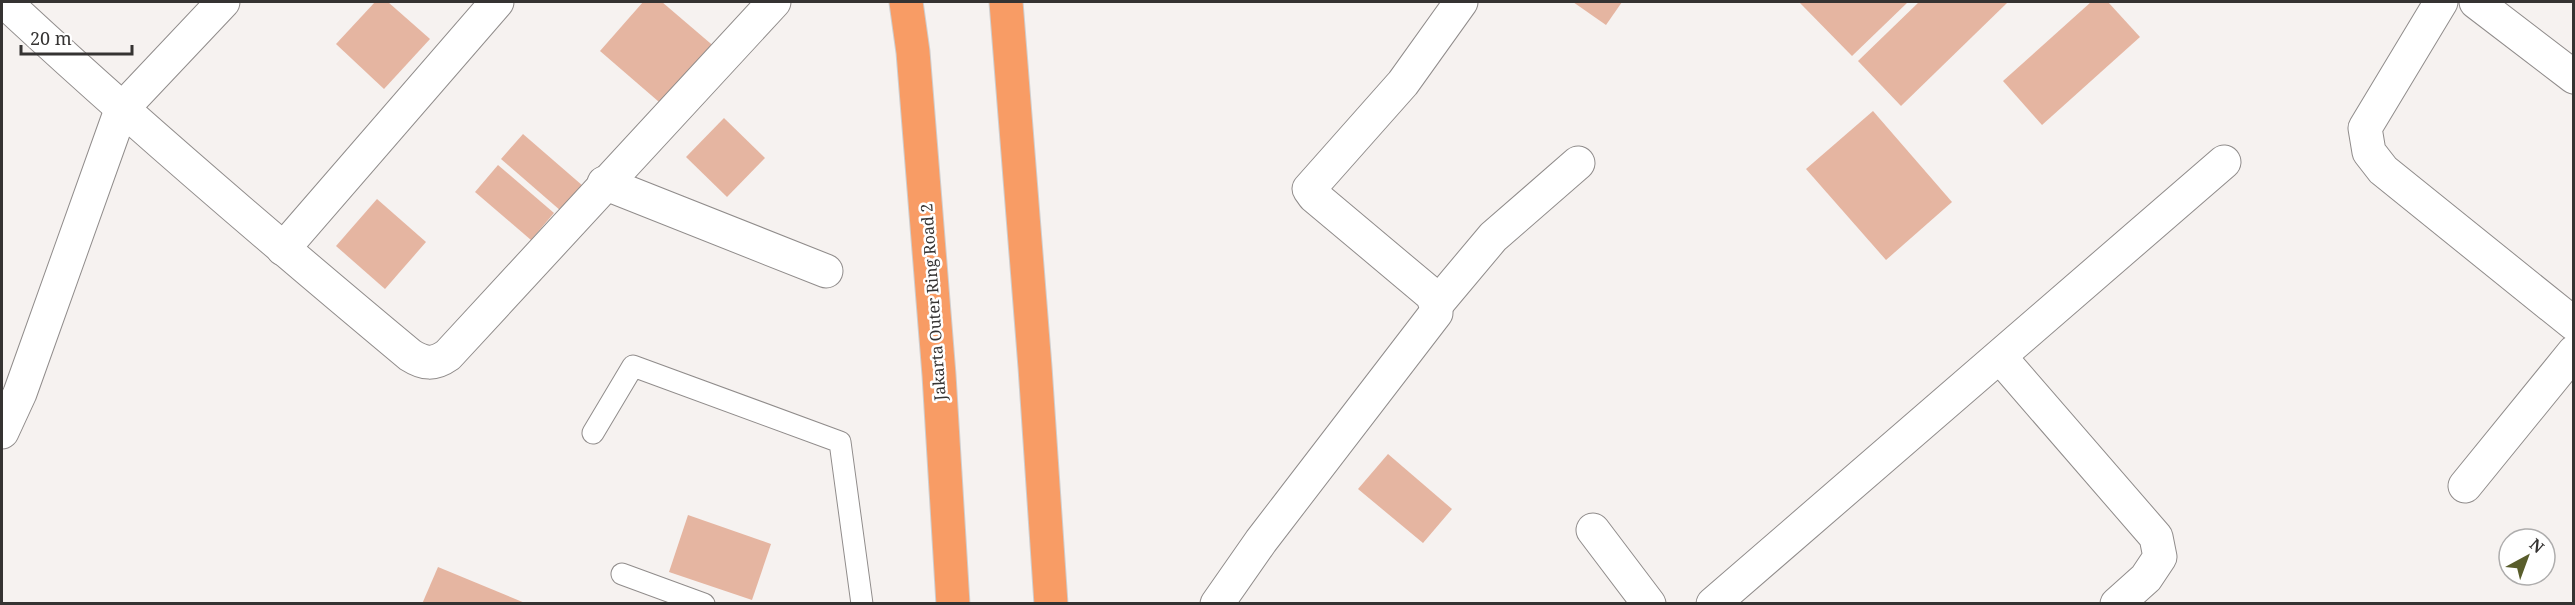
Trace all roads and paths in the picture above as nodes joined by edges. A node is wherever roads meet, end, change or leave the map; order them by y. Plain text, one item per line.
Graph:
1 (5, 2) edge
2 (222, 2) edge
3 (497, 2) edge
4 (774, 2) edge
5 (906, 2) edge
6 (1006, 2) edge
7 (1461, 2) edge
8 (2441, 2) edge
9 (2476, 2) edge
10 (2574, 78) edge
11 (121, 110) junction
12 (2224, 162) dead end
13 (1578, 163) dead end
14 (604, 183) junction
15 (283, 249) junction
16 (826, 271) dead end
17 (1436, 305) junction
18 (2574, 324) edge
19 (2574, 352) edge
20 (2000, 357) junction
21 (2, 432) edge
22 (593, 433) dead end
23 (2465, 486) dead end
24 (1593, 530) dead end
25 (622, 574) dead end
26 (704, 603) edge
27 (862, 603) edge
28 (953, 603) edge
29 (1051, 603) edge
30 (1217, 603) edge
31 (1649, 603) edge
32 (1713, 603) edge
33 (2117, 603) edge

1 - 11 street
2 - 11 street
3 - 15 street
4 - 14 street
5 - 28 highway, Jakarta Outer Ring Road 2
6 - 29 highway
7 - 17 street
8 - 18 street
9 - 10 street
11 - 15 street
11 - 21 street
12 - 20 street
13 - 17 street
14 - 15 street
14 - 16 street
17 - 30 street
19 - 23 street
20 - 32 street
20 - 33 street
22 - 27 lane
24 - 31 street
25 - 26 lane

